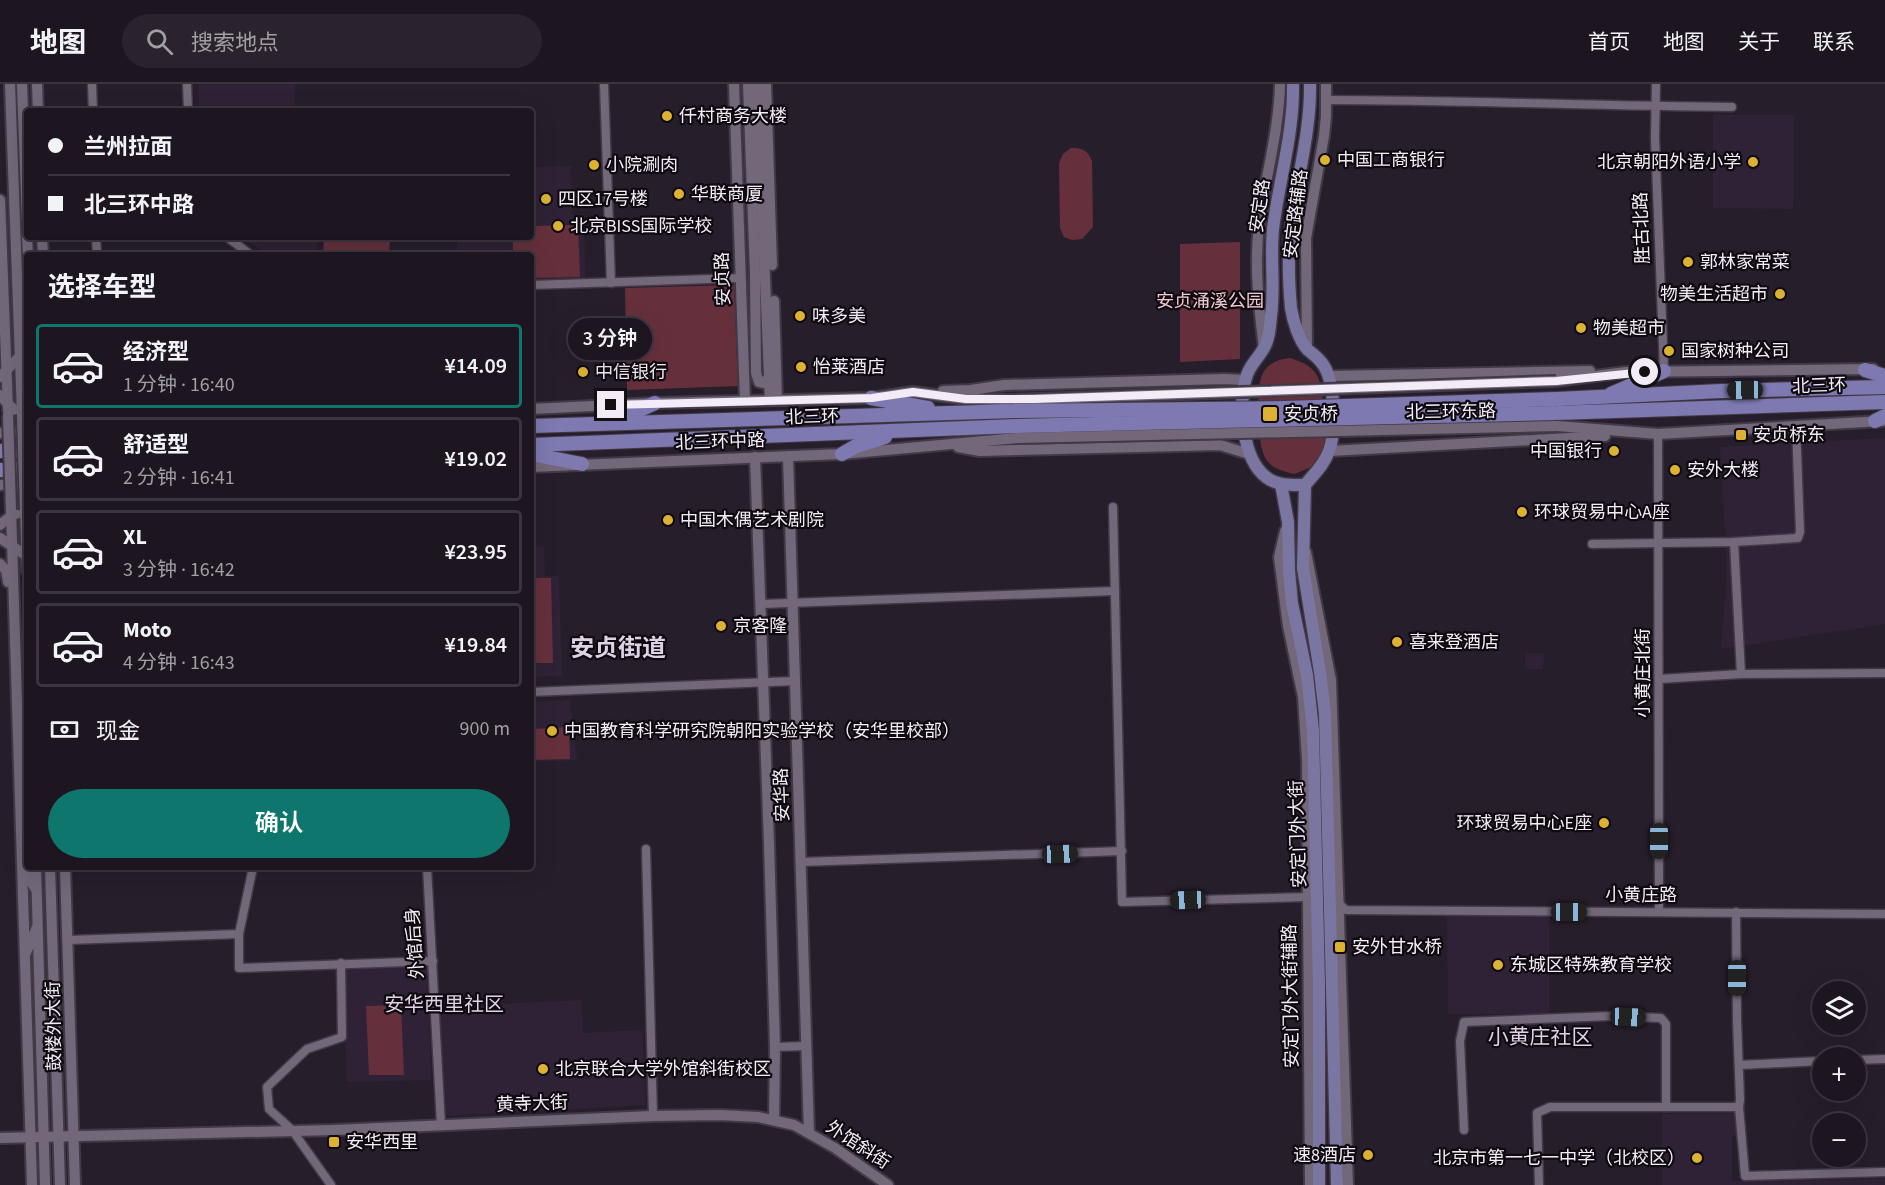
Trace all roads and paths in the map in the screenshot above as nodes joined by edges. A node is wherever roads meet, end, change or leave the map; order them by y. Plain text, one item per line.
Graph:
1 (10, 84) edge
2 (22, 84) edge
3 (37, 84) edge
4 (92, 84) edge
5 (187, 84) edge
6 (604, 84) edge
7 (734, 84) edge
8 (748, 84) edge
9 (757, 84) edge
10 (766, 84) edge
11 (1280, 84) edge
12 (1293, 84) edge
13 (1310, 84) edge
14 (1326, 84) edge
15 (1656, 84) edge
16 (1326, 100) junction
17 (1732, 107) dead end
18 (38, 108) edge
19 (93, 108) edge
20 (188, 108) edge
21 (1657, 108) junction
22 (24, 140) edge
23 (766, 195) junction
24 (0, 200) edge
25 (752, 201) junction
26 (738, 222) junction
27 (231, 240) edge
28 (247, 252) edge
29 (2, 269) edge
30 (740, 278) junction
31 (611, 283) junction
32 (534, 285) edge
33 (742, 339) junction
34 (1307, 349) junction
35 (1264, 350) junction
36 (21, 355) junction
37 (756, 368) junction
38 (1885, 369) edge
39 (1865, 370) junction
40 (1664, 371) junction
41 (1626, 372) junction
42 (3, 375) edge
43 (1329, 376) junction
44 (1885, 376) edge
45 (769, 378) junction
46 (1245, 380) junction
47 (1885, 387) edge
48 (913, 392) junction
49 (872, 398) junction
50 (1601, 398) junction
51 (774, 400) junction
52 (745, 401) junction
53 (1885, 402) edge
54 (654, 403) junction
55 (5, 404) edge
56 (1013, 406) junction
57 (534, 410) edge
58 (938, 412) junction
59 (1556, 413) junction
60 (22, 414) junction
61 (1882, 419) edge
62 (609, 424) junction
63 (534, 426) edge
64 (1796, 426) junction
65 (24, 432) edge
66 (905, 432) junction
67 (1017, 432) junction
68 (0, 433) edge
69 (1644, 433) junction
70 (1658, 434) junction
71 (946, 444) junction
72 (534, 445) edge
73 (24, 450) edge
74 (1329, 451) junction
75 (0, 452) edge
76 (842, 454) junction
77 (1249, 454) junction
78 (534, 455) edge
79 (788, 456) junction
80 (755, 457) junction
81 (582, 464) junction
82 (534, 467) edge
83 (24, 469) edge
84 (0, 470) edge
85 (24, 478) edge
86 (24, 483) edge
87 (0, 484) edge
88 (1281, 484) junction
89 (1305, 485) junction
90 (1113, 507) dead end
91 (24, 510) edge
92 (11, 513) junction
93 (0, 525) edge
94 (0, 538) edge
95 (1734, 542) junction
96 (1659, 543) junction
97 (1592, 544) dead end
98 (11, 545) junction
99 (24, 554) edge
100 (0, 564) edge
101 (1115, 591) junction
102 (793, 603) junction
103 (760, 604) junction
104 (16, 659) junction
105 (1885, 673) edge
106 (1741, 674) junction
107 (1659, 679) junction
108 (795, 681) junction
109 (763, 682) junction
110 (534, 692) edge
111 (646, 849) dead end
112 (1122, 851) junction
113 (801, 862) junction
114 (22, 865) junction
115 (24, 868) edge
116 (25, 870) edge
117 (36, 870) edge
118 (50, 870) edge
119 (66, 870) edge
120 (252, 870) edge
121 (427, 870) edge
122 (37, 891) junction
123 (1323, 898) junction
124 (1659, 912) junction
125 (1737, 912) junction
126 (1885, 914) edge
127 (38, 924) junction
128 (239, 934) junction
129 (69, 940) junction
130 (25, 955) junction
131 (433, 961) junction
132 (341, 963) junction
133 (806, 1046) junction
134 (775, 1047) junction
135 (1885, 1059) edge
136 (1866, 1060) edge
137 (1812, 1061) edge
138 (1739, 1065) junction
139 (1666, 1107) junction
140 (1739, 1107) junction
141 (653, 1116) junction
142 (774, 1120) junction
143 (441, 1125) junction
144 (292, 1130) junction
145 (1464, 1130) dead end
146 (809, 1133) junction
147 (73, 1136) junction
148 (30, 1137) junction
149 (43, 1137) junction
150 (58, 1137) junction
151 (0, 1138) edge
152 (1885, 1172) edge
153 (32, 1185) edge
154 (45, 1185) edge
155 (60, 1185) edge
156 (75, 1185) edge
157 (331, 1185) edge
158 (888, 1185) edge
159 (1310, 1185) edge
160 (1319, 1185) edge
161 (1337, 1185) edge
162 (1348, 1185) edge
163 (1539, 1185) edge

1 - 36 street
2 - 22 street
3 - 18 street
4 - 19 street
5 - 20 street
6 - 31 street
7 - 26 street, 安贞路
8 - 25 street, 安贞路
9 - 23 street
10 - 23 street
11 - 35 street, 安定路辅路
12 - 35 main road, 安定路
13 - 34 main road, 安定路
14 - 16 street, 安定路辅路
15 - 21 street, 胜古北路
16 - 21 street
16 - 34 street, 安定路辅路
17 - 21 street
21 - 40 street, 胜古北路
23 - 45 street
23 - 51 street
24 - 29 street, 鼓楼外大街
25 - 26 street
25 - 37 street, 安贞路
26 - 30 street, 安贞路
27 - 28 street
29 - 42 street, 鼓楼外大街
30 - 31 street
30 - 33 street, 安贞路
31 - 32 street
33 - 37 street
33 - 52 street, 安贞路
34 - 43 main road, 安定路
35 - 46 main road
36 - 42 street
36 - 60 street
37 - 45 street
38 - 39 street, 北三环东路
39 - 40 street, 北三环东路
39 - 44 highway
40 - 41 street, 北三环东路
40 - 50 highway
41 - 43 street
41 - 56 street, 北三环东路, bridge
42 - 55 street, 鼓楼外大街
43 - 74 main road
45 - 51 street
46 - 48 street
46 - 77 main road
47 - 50 highway, 北三环
48 - 49 street
48 - 56 street
49 - 51 street
49 - 58 highway
50 - 59 highway, 北三环
51 - 52 street
52 - 54 street
53 - 59 highway, 北三环
54 - 57 street
54 - 62 highway
55 - 60 street
55 - 92 street, 鼓楼外大街, bridge
56 - 58 highway, 北三环
56 - 59 highway, 北三环, bridge
58 - 62 highway, 北三环
59 - 67 highway, 北三环, bridge
59 - 69 street
60 - 85 street, bridge
61 - 64 street
62 - 63 highway, 北三环
64 - 70 street
64 - 95 street
65 - 68 street
66 - 67 highway, 北三环
66 - 72 highway, 北三环
66 - 76 highway
67 - 71 street, 北三环中路
69 - 70 street
69 - 74 street
70 - 96 street, 小黄庄北街
71 - 76 street, 北三环中路
71 - 77 street
73 - 75 highway
74 - 89 main road
76 - 79 street, 北三环中路
77 - 88 main road
78 - 81 highway
79 - 80 street, 北三环中路
79 - 102 street, 安华路
80 - 81 street, 北三环中路
80 - 103 street, 安华路
81 - 82 street, 北三环中路
83 - 84 highway
86 - 87 street
88 - 89 main road
88 - 123 main road, 安定门外大街
89 - 123 main road, 安定门外大街
90 - 101 street
91 - 92 street
92 - 93 street
92 - 98 street, 鼓楼外大街
94 - 98 street
95 - 96 street
95 - 106 street
96 - 97 street
96 - 107 street, 小黄庄北街
98 - 99 street
98 - 104 street, 鼓楼外大街
100 - 104 street
101 - 102 street
101 - 112 street
102 - 103 street
102 - 108 street, 安华路
103 - 109 street, 安华路
104 - 114 street, 鼓楼外大街
105 - 106 street
106 - 107 street
107 - 124 street, 小黄庄北街
108 - 109 street
108 - 113 street, 安华路
109 - 110 street
109 - 134 street, 安华路
111 - 141 street
112 - 113 street
112 - 123 street, 小黄庄路
113 - 133 street, 安华路
114 - 115 street
114 - 130 street, 鼓楼外大街
116 - 122 street
117 - 122 street, 鼓楼外大街
118 - 150 street, 鼓楼外大街
119 - 129 street, 鼓楼外大街
120 - 128 street
121 - 131 street, 外馆后身
122 - 127 street, 鼓楼外大街
123 - 124 street, 小黄庄路
123 - 159 street, 安定门外大街辅路
123 - 160 main road, 安定门外大街
123 - 161 main road, 安定门外大街
123 - 162 street
124 - 125 street, 小黄庄路
125 - 126 street, 小黄庄路
125 - 138 street
127 - 130 street
127 - 149 street, 鼓楼外大街
128 - 129 street
128 - 132 street
129 - 147 street, 鼓楼外大街
130 - 148 street, 鼓楼外大街
131 - 132 street
131 - 143 street, 外馆后身
132 - 144 street
133 - 134 street
133 - 146 street, 安华路
134 - 142 street, 安华路
135 - 136 street
137 - 138 street
138 - 140 street
139 - 140 street
139 - 145 street
139 - 163 street
140 - 152 street
141 - 142 street, 黄寺大街
141 - 143 street, 黄寺大街
142 - 146 street, 外馆斜街
143 - 144 street, 黄寺大街
144 - 147 street, 黄寺大街
144 - 157 street
146 - 158 street, 外馆斜街
147 - 150 street, 黄寺大街
147 - 156 street, 鼓楼外大街
148 - 149 street, 黄寺大街
148 - 151 street, 黄寺大街
148 - 153 street, 鼓楼外大街
149 - 150 street, 黄寺大街
149 - 154 street, 鼓楼外大街
150 - 155 street, 鼓楼外大街

